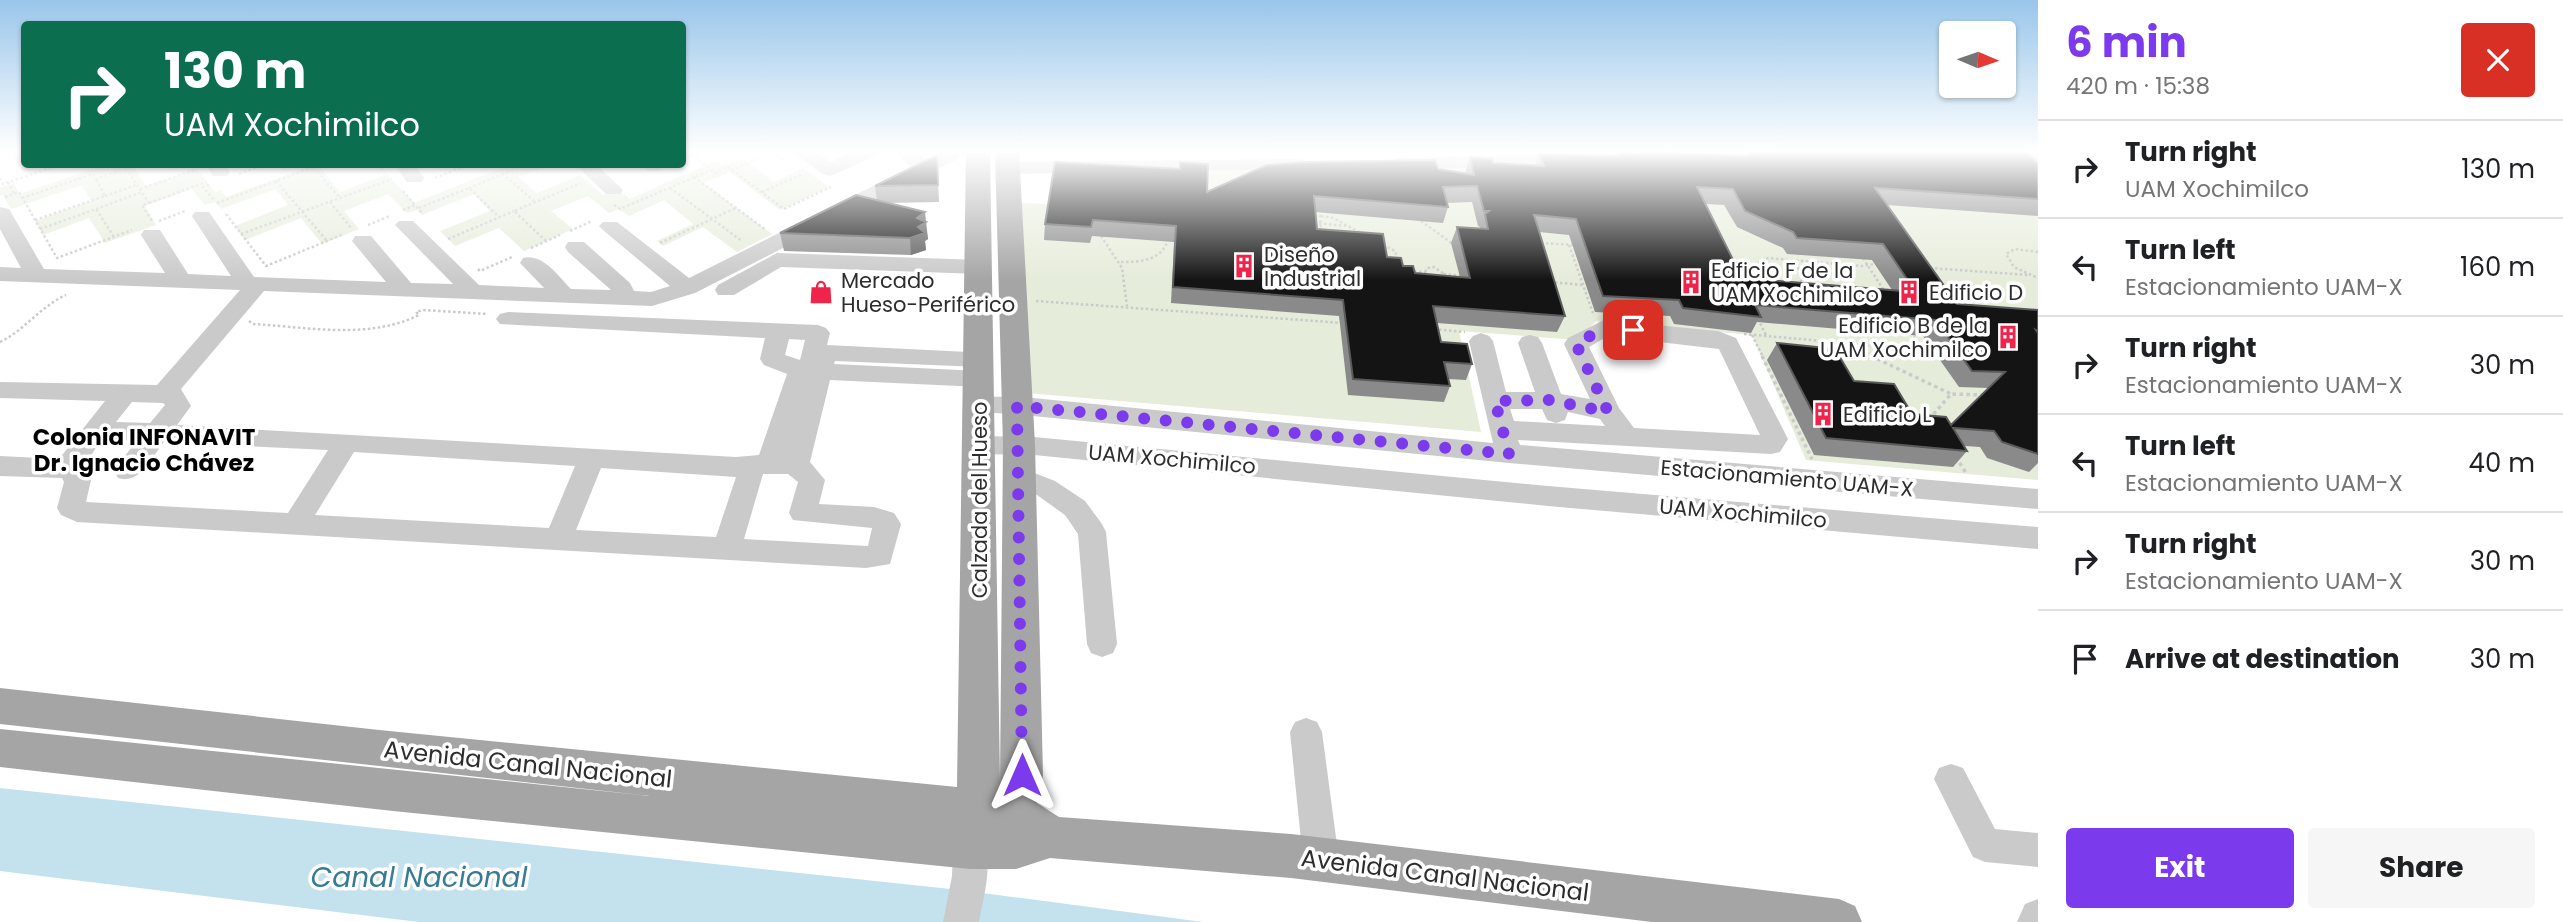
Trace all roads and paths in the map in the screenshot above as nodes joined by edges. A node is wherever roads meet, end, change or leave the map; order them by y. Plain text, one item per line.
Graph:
1 (14, 194) edge
2 (20, 194) edge
3 (34, 194) edge
4 (111, 194) edge
5 (133, 194) edge
6 (143, 194) edge
7 (168, 194) edge
8 (204, 194) edge
9 (240, 194) edge
10 (287, 194) edge
11 (337, 194) edge
12 (353, 194) edge
13 (406, 194) edge
14 (455, 194) edge
15 (475, 194) edge
16 (526, 194) edge
17 (549, 194) edge
18 (599, 194) edge
19 (654, 194) edge
20 (678, 194) edge
21 (717, 194) edge
22 (765, 194) edge
23 (816, 194) edge
24 (873, 194) edge
25 (979, 194) edge
26 (1009, 194) edge
27 (106, 196) joint
28 (22, 198) junction
29 (340, 198) junction
30 (330, 202) junction
31 (535, 202) junction
32 (149, 203) junction
33 (1, 206) edge
34 (205, 207) junction
35 (736, 208) junction
36 (96, 209) junction
37 (610, 210) junction
38 (514, 211) junction
39 (302, 212) junction
40 (410, 213) junction
41 (1314, 215) edge
42 (1320, 215) junction
43 (499, 217) junction
44 (712, 219) junction
45 (35, 220) junction
46 (1421, 221) edge
47 (1307, 223) edge
48 (1321, 224) junction
49 (1348, 226) junction
50 (40, 229) junction
51 (146, 231) joint
52 (440, 231) dead end
53 (1168, 232) edge
54 (364, 233) joint
55 (241, 234) junction
56 (772, 234) dead end
57 (1101, 236) edge
58 (1322, 236) edge
59 (114, 237) junction
60 (448, 239) junction
61 (1371, 239) edge
62 (327, 241) junction
63 (546, 241) junction
64 (1384, 245) edge
65 (1569, 245) junction
66 (455, 246) dead end
67 (749, 246) dead end
68 (1455, 246) edge
69 (1583, 246) edge
70 (576, 247) dead end
71 (669, 250) dead end
72 (1543, 252) edge
73 (2038, 252) edge
74 (1860, 253) edge
75 (523, 257) junction
76 (1775, 258) junction
77 (472, 262) dead end
78 (1121, 262) junction
79 (1875, 264) edge
80 (1868, 265) junction
81 (980, 267) junction
82 (1921, 268) edge
83 (1758, 269) junction
84 (1400, 271) junction
85 (1424, 272) junction
86 (1549, 272) edge
87 (0, 274) edge
88 (1444, 274) junction
89 (36, 275) junction
90 (2028, 275) junction
91 (1410, 277) edge
92 (1738, 278) edge
93 (2038, 278) edge
94 (1539, 281) edge
95 (182, 282) junction
96 (1460, 282) edge
97 (1552, 282) junction
98 (1784, 283) edge
99 (1791, 283) edge
100 (253, 285) junction
101 (1583, 285) junction
102 (687, 288) junction
103 (405, 290) junction
104 (726, 290) dead end
105 (72, 293) dead end
106 (474, 293) junction
107 (1556, 294) edge
108 (1887, 295) edge
109 (565, 296) junction
110 (625, 299) junction
111 (1024, 300) dead end
112 (1127, 306) junction
113 (1755, 313) edge
114 (508, 319) joint
115 (1443, 319) edge
116 (227, 320) junction
117 (1330, 321) dead end
118 (1596, 321) dead end
119 (779, 330) junction
120 (1445, 330) dead end
121 (1910, 331) edge
122 (1752, 335) edge
123 (1767, 337) dead end
124 (1481, 341) dead end
125 (1818, 341) dead end
126 (0, 342) edge
127 (1530, 343) dead end
128 (1845, 344) dead end
129 (1825, 353) edge
130 (818, 362) junction
131 (980, 381) junction
132 (0, 390) edge
133 (125, 394) junction
134 (163, 394) junction
135 (1993, 396) edge
136 (1550, 400) junction
137 (1495, 401) junction
138 (1017, 406) junction
139 (1608, 412) junction
140 (1939, 427) edge
141 (96, 430) junction
142 (1565, 432) junction
143 (157, 433) junction
144 (1627, 437) junction
145 (347, 442) junction
146 (1499, 445) junction
147 (979, 446) junction
148 (1441, 448) junction
149 (1952, 450) edge
150 (1537, 457) junction
151 (592, 458) junction
152 (1825, 460) dead end
153 (1019, 461) junction
154 (772, 465) junction
155 (0, 466) edge
156 (69, 470) junction
157 (127, 471) dead end
158 (1957, 472) dead end
159 (1966, 473) junction
160 (1977, 474) dead end
161 (1448, 486) junction
162 (1548, 496) junction
163 (2038, 499) edge
164 (803, 513) junction
165 (296, 523) junction
166 (2038, 538) edge
167 (558, 539) junction
168 (727, 548) junction
169 (795, 554) junction
170 (1102, 644) dead end
171 (0, 706) edge
172 (1306, 732) dead end
173 (0, 748) edge
174 (979, 753) junction
175 (1951, 779) dead end
176 (903, 802) junction
177 (984, 847) junction
178 (2038, 850) edge
179 (1321, 860) junction
180 (2038, 917) edge
181 (961, 922) edge
182 (1839, 922) edge
183 (2035, 922) edge

1 - 33 path
2 - 28 path
3 - 28 path
4 - 27 path
5 - 36 path
6 - 32 path
7 - 32 path
8 - 34 path
9 - 34 path
10 - 39 path
11 - 29 path
12 - 29 path
13 - 40 path
14 - 40 path
15 - 43 path
16 - 31 path
17 - 31 path
18 - 37 street
19 - 37 path
20 - 44 path
21 - 35 path
22 - 23 path
24 - 102 street
25 - 81 main road, Calzada del Hueso
26 - 138 main road, Calzada del Hueso
27 - 45 path
28 - 45 path
29 - 30 path
30 - 39 path
30 - 62 path
31 - 38 path
32 - 34 path
33 - 89 street
34 - 55 path
34 - 100 street
35 - 44 path
35 - 56 path
36 - 50 path
36 - 59 path
37 - 63 path
37 - 102 street
38 - 43 path
38 - 63 path
39 - 55 path
39 - 62 path
40 - 54 path
40 - 106 street
41 - 42 path
42 - 48 path
42 - 49 path
43 - 60 path
44 - 67 path
44 - 71 path
45 - 50 path
46 - 68 path
47 - 48 path
48 - 49 path
48 - 58 path
49 - 61 path
50 - 59 path
51 - 59 path
51 - 95 street
52 - 60 path
53 - 78 path
54 - 103 street
55 - 62 path
57 - 78 path
60 - 66 path
63 - 75 path
64 - 84 path
65 - 69 path
65 - 72 path
65 - 101 path
70 - 110 lane
73 - 90 path
74 - 80 path
75 - 77 path
75 - 109 street
76 - 80 path
76 - 83 path
76 - 99 path
78 - 112 path
79 - 80 path
80 - 108 path
81 - 104 lane
81 - 131 main road, Calzada del Hueso
82 - 90 path
83 - 92 path
83 - 98 path
84 - 85 path
84 - 91 path
85 - 88 path
85 - 88 path
86 - 97 path
87 - 89 street
88 - 96 path
89 - 95 street
90 - 93 path
94 - 97 path
95 - 100 street
97 - 101 path
97 - 107 path
100 - 103 street
100 - 116 street
101 - 118 path
102 - 110 street
103 - 106 street
105 - 126 path
106 - 109 street
109 - 110 street
111 - 112 path
112 - 117 path
113 - 123 path
114 - 116 path
114 - 119 street
115 - 120 path
116 - 134 street
119 - 130 street
119 - 130 street, UAM Xochimilco
121 - 128 path
122 - 152 path
124 - 137 street
125 - 129 path
127 - 136 street
130 - 131 street, UAM Xochimilco
130 - 154 street
131 - 138 street, UAM Xochimilco
131 - 147 main road, Calzada del Hueso
132 - 133 street
133 - 134 street
133 - 141 street
134 - 143 street
135 - 140 path
136 - 137 street
136 - 139 street
136 - 142 street
137 - 146 street
138 - 148 street, UAM Xochimilco
138 - 153 main road, Calzada del Hueso
139 - 144 street, Estacionamiento UAM-X
139 - 144 street, Estacionamiento UAM-X
141 - 143 lane
141 - 156 street
142 - 144 street, Estacionamiento UAM-X
142 - 146 street, Estacionamiento UAM-X
143 - 145 lane
143 - 157 street
145 - 151 lane
145 - 165 street
146 - 148 street, UAM Xochimilco
146 - 150 street, Estacionamiento UAM-X
147 - 153 lane, UAM Xochimilco
147 - 174 main road, Calzada del Hueso
148 - 161 street
149 - 159 path
150 - 162 street
150 - 163 street, Estacionamiento UAM-X
151 - 154 lane
151 - 167 street
153 - 161 lane, UAM Xochimilco
153 - 170 street
153 - 177 main road, Calzada del Hueso
154 - 164 street
154 - 168 street
155 - 156 street
156 - 165 street
158 - 159 path
159 - 160 path
161 - 162 street, UAM Xochimilco
162 - 166 street, UAM Xochimilco
164 - 169 street
164 - 169 street
165 - 167 street
167 - 168 street
168 - 169 street
171 - 176 main road, Avenida Canal Nacional
172 - 179 street
173 - 177 main road, Avenida Canal Nacional
174 - 176 main road
174 - 177 main road, Calzada del Hueso
175 - 178 street
176 - 177 main road, Avenida Canal Nacional
177 - 179 main road, Avenida Canal Nacional
177 - 181 street
179 - 182 main road, Avenida Canal Nacional
180 - 183 lane

